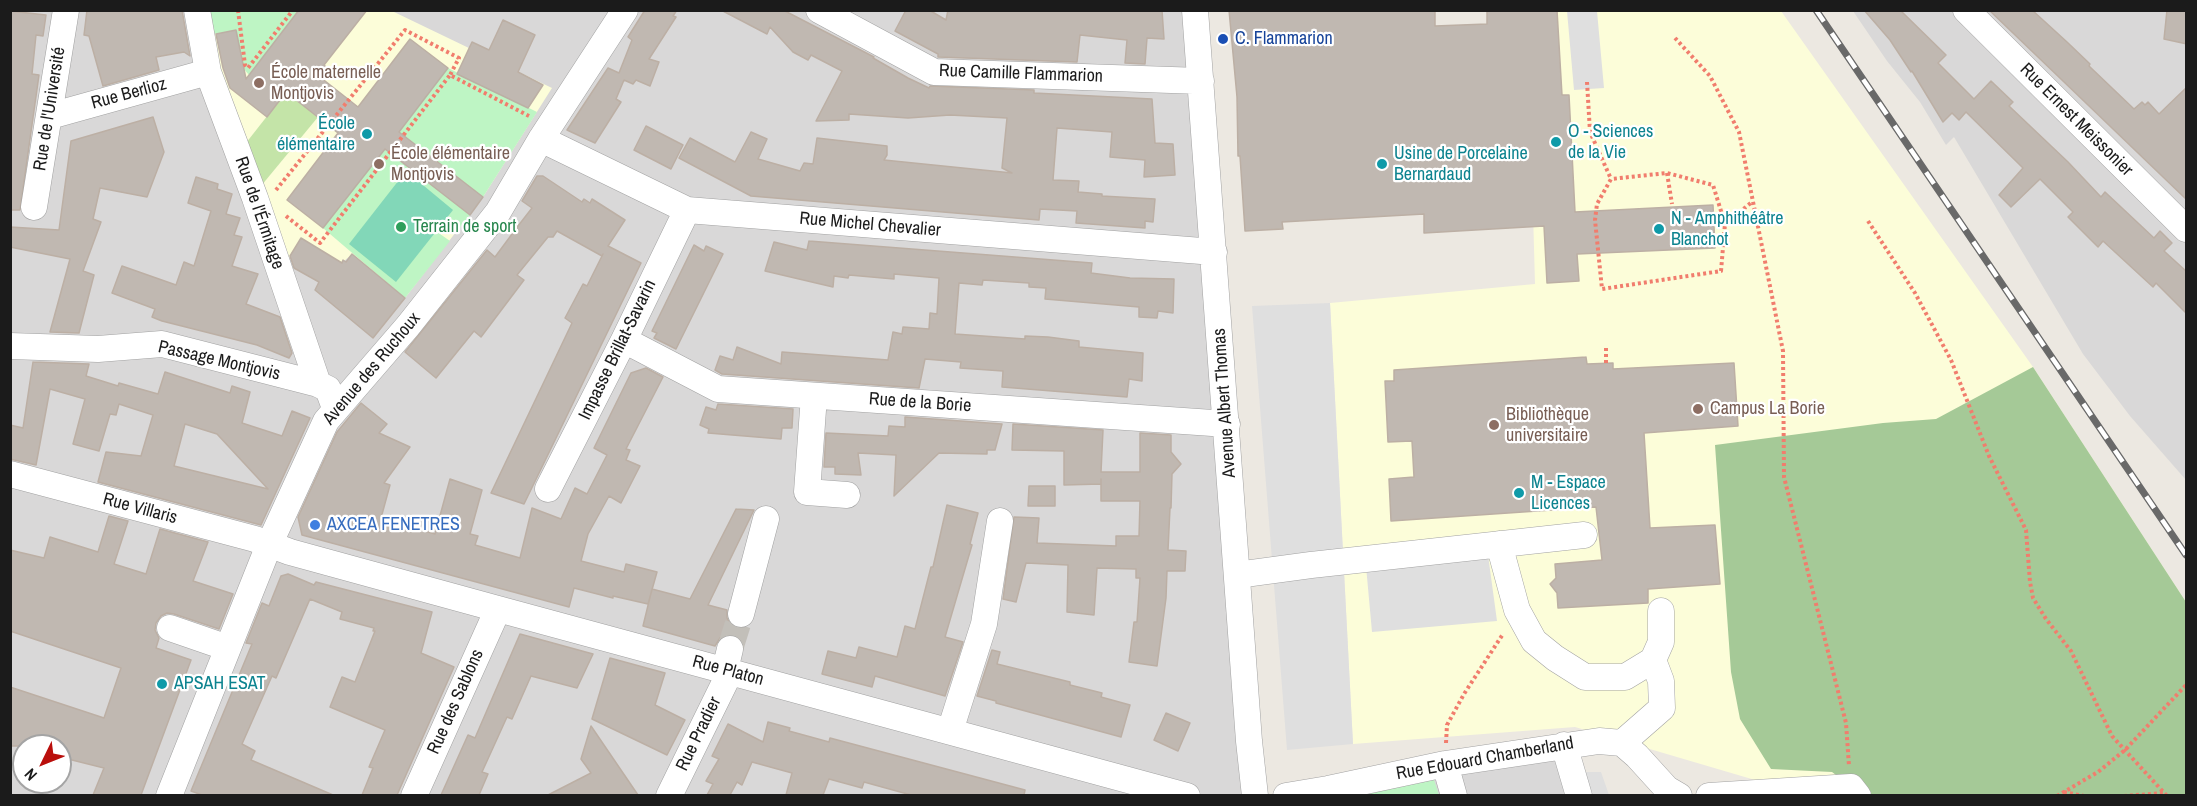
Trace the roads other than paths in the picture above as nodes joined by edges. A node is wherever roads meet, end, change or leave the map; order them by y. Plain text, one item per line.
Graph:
1 (66, 10) edge
2 (197, 10) edge
3 (625, 10) edge
4 (819, 10) edge
5 (1195, 10) edge
6 (1966, 10) edge
7 (208, 72) junction
8 (1201, 81) junction
9 (50, 116) junction
10 (541, 139) junction
11 (34, 207) dead end
12 (687, 210) junction
13 (2187, 229) edge
14 (1214, 252) junction
15 (624, 340) junction
16 (10, 346) edge
17 (318, 384) junction
18 (814, 396) junction
19 (335, 408) junction
20 (1227, 424) junction
21 (10, 474) edge
22 (548, 489) dead end
23 (847, 495) dead end
24 (766, 519) dead end
25 (1000, 521) dead end
26 (1584, 535) dead end
27 (1499, 544) junction
28 (269, 545) junction
29 (1237, 575) junction
30 (498, 609) junction
31 (1661, 611) dead end
32 (741, 614) tunnel mouth
33 (170, 628) dead end
34 (228, 648) junction
35 (1653, 660) junction
36 (728, 664) junction
37 (950, 731) junction
38 (1622, 743) junction
39 (1564, 745) junction
40 (1445, 764) junction
41 (1119, 786) edge
42 (1855, 791) edge
43 (1673, 792) edge
44 (169, 795) edge
45 (414, 795) edge
46 (669, 795) edge
47 (1187, 795) edge
48 (1255, 795) edge
49 (1286, 795) edge
50 (1454, 795) edge
51 (1579, 795) edge
52 (1709, 795) edge

1 - 9 street, Rue de l'Université
2 - 7 street, Rue de l'Érmitage
3 - 10 street, Avenue des Ruchoux
4 - 8 street, Rue Camille Flammarion
5 - 8 street, Avenue Albert Thomas
6 - 13 street, Rue Ernest Meissonier
7 - 9 street, Rue Berlioz
7 - 17 street, Rue de l'Érmitage
8 - 14 street, Avenue Albert Thomas
9 - 11 street, Rue de l'Université
10 - 12 street, Rue Michel Chevalier
10 - 19 street, Avenue des Ruchoux
12 - 14 street, Rue Michel Chevalier
12 - 15 street, Impasse Brillat-Savarin
14 - 20 street, Avenue Albert Thomas
15 - 18 street, Rue de la Borie
15 - 22 street, Impasse Brillat-Savarin
16 - 17 street, Passage Montjovis
17 - 19 street, Rue de l'Érmitage
18 - 20 street, Rue de la Borie
18 - 23 street
19 - 28 street, Avenue des Ruchoux
20 - 29 street, Avenue Albert Thomas
21 - 28 street, Rue Villaris
24 - 32 street
25 - 37 street
26 - 27 street
27 - 29 street
27 - 35 street
28 - 30 street, Rue Platon
28 - 34 street, Avenue des Ruchoux
29 - 48 street, Avenue Albert Thomas
30 - 36 street, Rue Platon
30 - 45 street, Rue des Sablons
31 - 35 street
33 - 34 street
34 - 44 street, Avenue des Ruchoux
35 - 38 street
36 - 37 street, Rue Platon
36 - 46 street, Rue Pradier
37 - 41 street, Rue Platon
38 - 39 street, Rue Edouard Chamberland
38 - 43 street
39 - 40 street, Rue Edouard Chamberland
39 - 51 street
40 - 49 street, Rue Edouard Chamberland
40 - 50 street
41 - 47 street, Rue Platon
42 - 52 street

